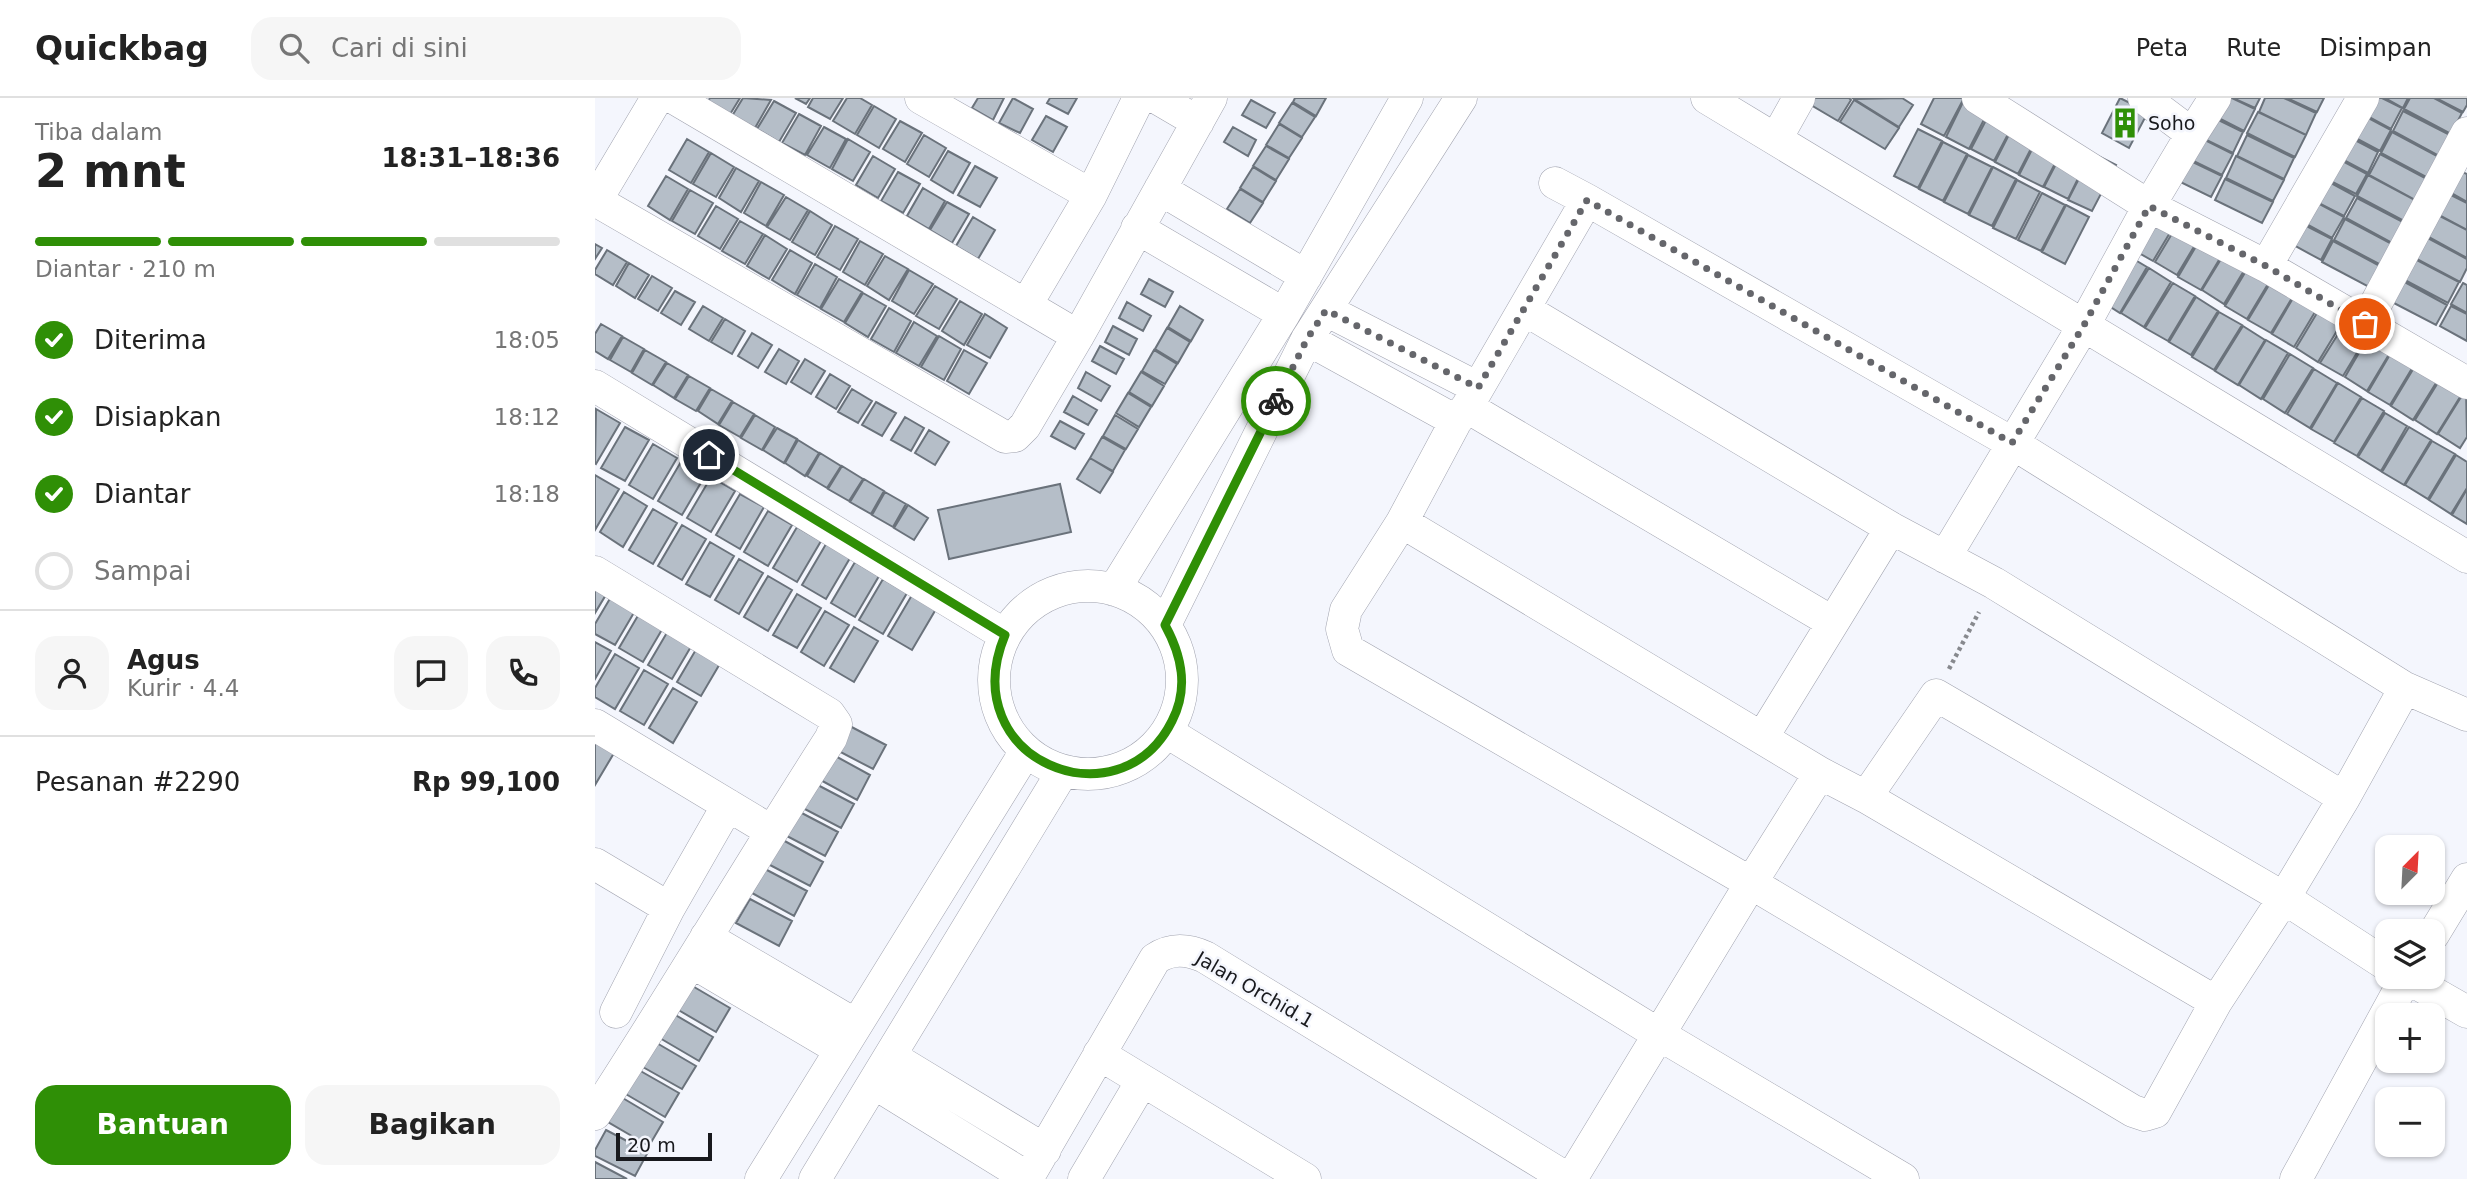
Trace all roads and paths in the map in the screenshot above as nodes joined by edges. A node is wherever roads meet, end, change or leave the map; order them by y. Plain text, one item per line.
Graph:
1 (657, 98) edge
2 (921, 98) edge
3 (1139, 98) edge
4 (1157, 98) edge
5 (1407, 98) edge
6 (1461, 98) edge
7 (1707, 98) edge
8 (1799, 98) edge
9 (1978, 98) edge
10 (2144, 98) edge
11 (2215, 98) edge
12 (2363, 98) edge
13 (694, 103) edge
14 (1204, 110) edge
15 (2467, 133) edge
16 (2192, 134) junction
17 (1776, 139) junction
18 (1555, 183) dead end
19 (1160, 189) junction
20 (1091, 195) junction
21 (1587, 200) junction
22 (595, 201) edge
23 (2149, 206) junction
24 (1137, 228) junction
25 (2266, 266) junction
26 (1307, 276) junction
27 (1026, 305) junction
28 (1524, 309) junction
29 (1326, 310) junction
30 (1284, 314) junction
31 (2365, 324) junction
32 (2084, 325) junction
33 (1078, 336) junction
34 (1307, 339) junction
35 (2467, 383) edge
36 (595, 386) edge
37 (1467, 405) junction
38 (2012, 443) junction
39 (1402, 522) junction
40 (1891, 528) junction
41 (1945, 557) junction
42 (2467, 557) edge
43 (595, 572) edge
44 (1994, 583) junction
45 (1114, 590) junction
46 (1832, 621) junction
47 (1165, 625) junction
48 (1005, 635) junction
49 (2405, 688) junction
50 (1936, 695) junction
51 (2467, 715) edge
52 (595, 725) edge
53 (1167, 732) junction
54 (1762, 738) junction
55 (1026, 751) junction
56 (1063, 771) junction
57 (1820, 773) junction
58 (1866, 797) junction
59 (2344, 798) junction
60 (728, 805) junction
61 (771, 831) junction
62 (595, 864) edge
63 (2467, 879) edge
64 (1751, 883) junction
65 (2284, 898) junction
66 (669, 908) junction
67 (2443, 919) edge
68 (699, 950) junction
69 (2375, 957) edge
70 (2393, 989) edge
71 (2427, 989) edge
72 (2216, 1002) junction
73 (606, 1005) edge
74 (2467, 1012) edge
75 (649, 1032) junction
76 (1660, 1035) junction
77 (849, 1038) junction
78 (1099, 1054) junction
79 (890, 1056) junction
80 (1142, 1081) junction
81 (874, 1083) junction
82 (595, 1114) edge
83 (1045, 1150) junction
84 (761, 1179) edge
85 (815, 1179) edge
86 (1028, 1179) edge
87 (1084, 1179) edge
88 (1305, 1179) edge
89 (1570, 1179) edge
90 (1903, 1179) edge
91 (2296, 1179) edge

1 - 22 street
2 - 20 street
3 - 20 street
4 - 14 street
5 - 26 street
6 - 29 street
7 - 17 street
8 - 17 street
9 - 23 street
10 - 16 street
11 - 16 street
12 - 25 street
13 - 27 street
14 - 19 street
15 - 31 street
16 - 23 street
17 - 32 street
18 - 21 street
19 - 24 street
19 - 26 street
20 - 27 street
21 - 28 street
21 - 38 street
22 - 33 street
23 - 25 street
23 - 32 street
24 - 30 street
24 - 33 street
25 - 31 street
26 - 30 street
27 - 33 street
28 - 37 street
28 - 40 street
29 - 34 street
29 - 37 street
30 - 45 street
31 - 35 street
32 - 38 street
32 - 42 street
34 - 37 street
34 - 47 street
36 - 48 street
37 - 39 street
37 - 46 street
38 - 41 street
38 - 49 street
39 - 54 street
39 - 64 street
40 - 41 street
40 - 46 street
41 - 44 street
43 - 61 street
44 - 50 path
44 - 59 street
45 - 47 street
45 - 48 street
46 - 54 street
47 - 53 street
48 - 55 street
49 - 51 street
49 - 59 street
50 - 58 street
50 - 65 street
52 - 60 street
53 - 56 street
53 - 76 street
54 - 57 street
55 - 56 street
55 - 77 street
56 - 79 street
57 - 58 street
57 - 64 street
58 - 72 street
59 - 65 street
60 - 61 street
60 - 66 street
61 - 68 street
62 - 66 street
63 - 67 street
64 - 72 street
64 - 76 street
65 - 69 street
65 - 72 street
66 - 73 street
68 - 75 street
68 - 77 street
70 - 91 street
71 - 74 street
73 - 75 street
75 - 82 street
76 - 89 street
76 - 90 street
77 - 84 street
78 - 80 street
78 - 83 street, Jalan Orchid.1
78 - 89 street, Jalan Orchid.1
79 - 81 street
79 - 83 street
80 - 87 street
80 - 88 street
81 - 85 street
81 - 86 street
83 - 86 street, Jalan Orchid.1

